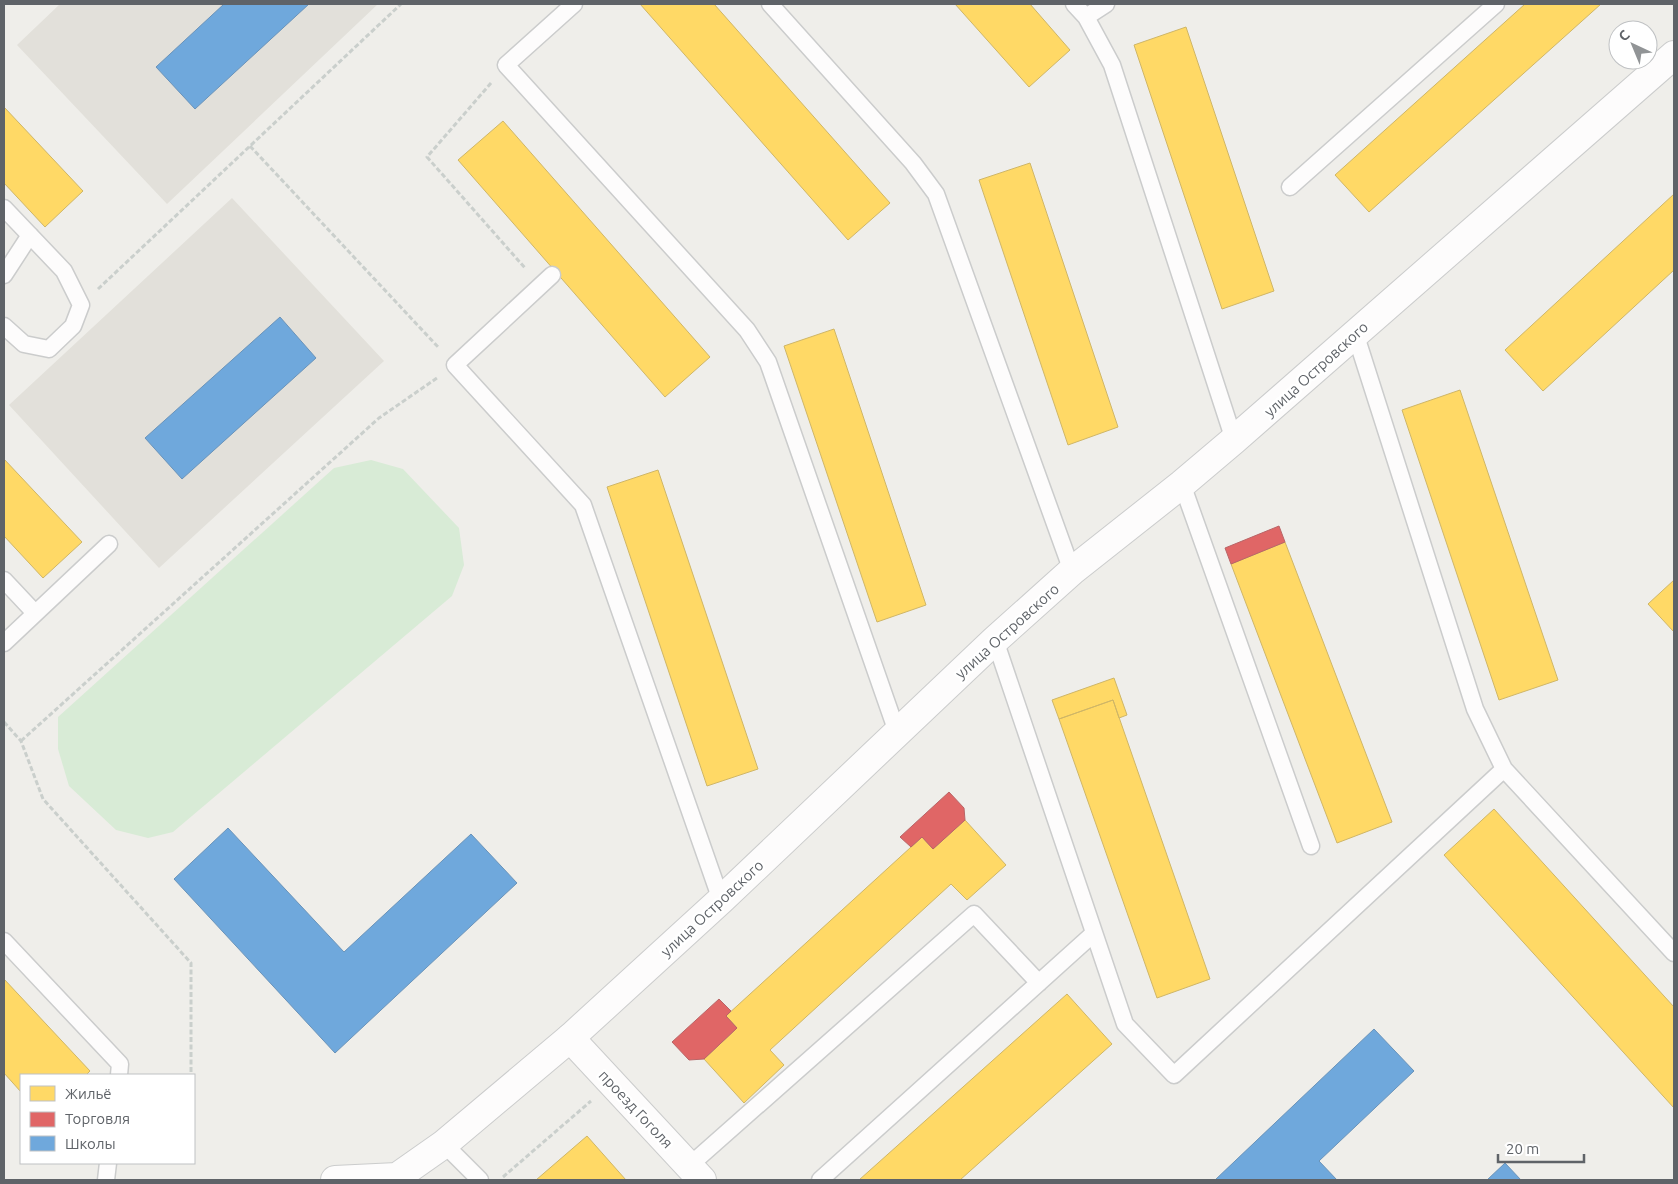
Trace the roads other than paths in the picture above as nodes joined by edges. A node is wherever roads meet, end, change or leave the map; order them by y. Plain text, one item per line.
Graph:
1 (574, 4) edge
2 (770, 4) edge
3 (1074, 4) edge
4 (1106, 4) edge
5 (1496, 4) edge
6 (1086, 17) junction
7 (1674, 55) edge
8 (1290, 187) dead end
9 (4, 208) edge
10 (30, 235) junction
11 (4, 276) edge
12 (546, 280) road end
13 (4, 326) edge
14 (1355, 333) junction
15 (1234, 440) junction
16 (1182, 484) junction
17 (109, 544) dead end
18 (1072, 571) junction
19 (4, 580) edge
20 (35, 613) junction
21 (995, 640) junction
22 (4, 644) edge
23 (898, 732) junction
24 (1504, 769) junction
25 (1311, 846) dead end
26 (721, 900) junction
27 (1094, 934) junction
28 (4, 942) edge
29 (1674, 953) edge
30 (1039, 983) junction
31 (570, 1038) junction
32 (119, 1074) edge
33 (444, 1144) junction
34 (108, 1164) edge
35 (695, 1173) edge
36 (106, 1180) edge
37 (335, 1180) edge
38 (480, 1180) edge
39 (820, 1180) edge

1 - 23 lane
2 - 18 lane
3 - 6 lane
4 - 6 lane
5 - 8 lane
6 - 15 lane
7 - 14 street, улица Островского
9 - 10 lane
10 - 11 lane
10 - 13 lane
12 - 26 lane
14 - 15 street, улица Островского
14 - 24 lane
15 - 16 street, улица Островского
16 - 18 street, улица Островского
16 - 25 lane
17 - 20 lane
18 - 21 street, улица Островского
19 - 20 lane
20 - 22 lane
21 - 23 street, улица Островского
21 - 27 lane
23 - 26 street, улица Островского
24 - 27 lane
24 - 29 lane
26 - 31 street, улица Островского
27 - 30 lane
28 - 32 lane
30 - 35 lane
30 - 39 lane
31 - 33 street, улица Островского
31 - 35 street, проезд Гоголя
33 - 37 street, улица Островского
33 - 38 lane
34 - 36 lane

